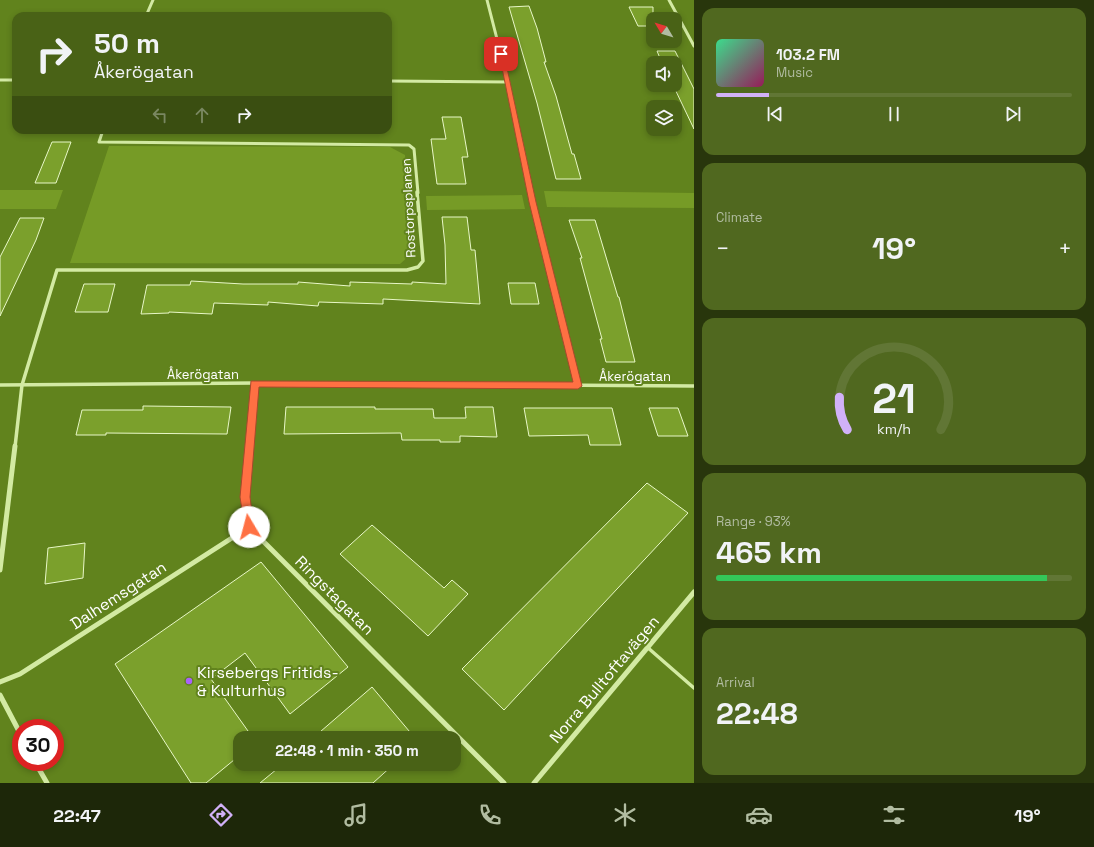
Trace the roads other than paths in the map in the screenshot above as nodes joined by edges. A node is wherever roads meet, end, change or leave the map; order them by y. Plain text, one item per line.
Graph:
1 (153, 0) edge
2 (487, 0) edge
3 (670, 0) edge
4 (148, 12) edge
5 (694, 46) edge
6 (0, 80) edge
7 (12, 80) edge
8 (392, 81) edge
9 (508, 82) junction
10 (102, 134) edge
11 (255, 383) junction
12 (0, 385) edge
13 (22, 385) junction
14 (578, 386) junction
15 (694, 386) edge
16 (249, 527) junction
17 (0, 570) edge
18 (694, 592) edge
19 (647, 647) junction
20 (0, 682) edge
21 (694, 688) edge
22 (0, 695) edge
23 (13, 719) edge
24 (40, 771) edge
25 (47, 783) edge
26 (504, 783) edge
27 (535, 783) edge

1 - 4 street
2 - 9 street
3 - 5 street
6 - 7 street
8 - 9 street
9 - 14 street
10 - 13 street, Rostorpsplanen
11 - 13 street, Åkerögatan
11 - 14 street, Åkerögatan
11 - 16 street
12 - 13 street, Åkerögatan
13 - 17 street
14 - 15 street, Åkerögatan
16 - 20 street, Dalhemsgatan
16 - 26 street, Ringstagatan
18 - 19 street, Norra Bulltoftavägen
19 - 21 lane
19 - 27 street, Norra Bulltoftavägen
22 - 23 street
24 - 25 street

